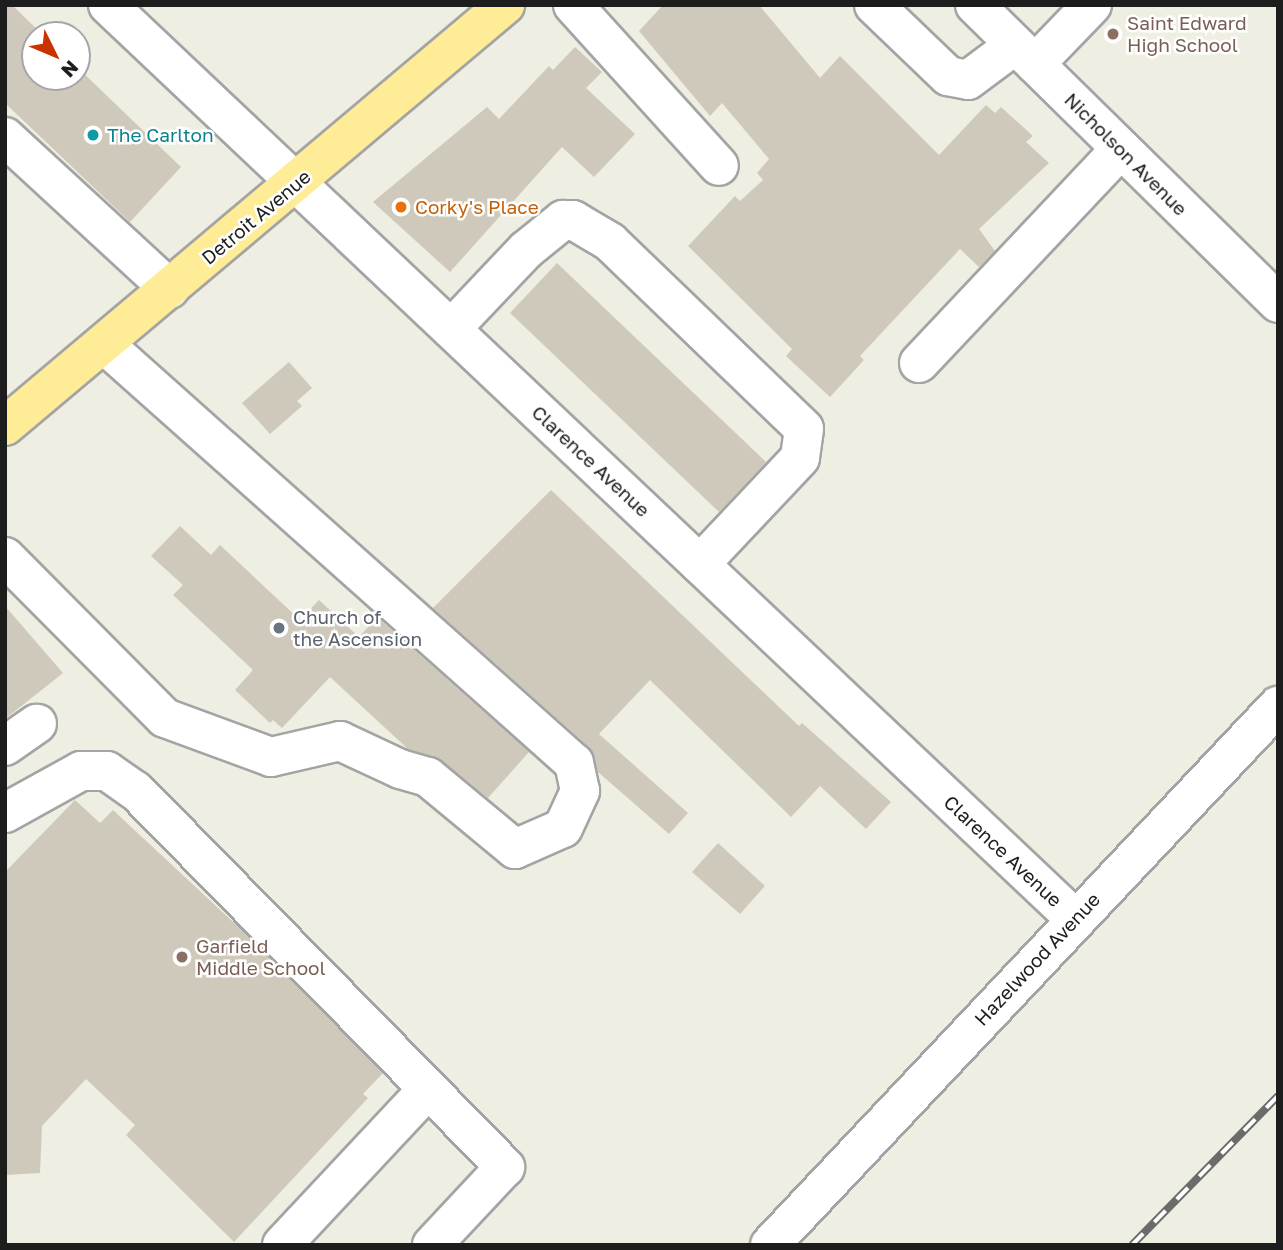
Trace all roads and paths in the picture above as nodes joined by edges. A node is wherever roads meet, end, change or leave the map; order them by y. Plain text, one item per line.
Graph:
1 (108, 5) edge
2 (505, 5) edge
3 (573, 5) edge
4 (874, 5) edge
5 (975, 5) edge
6 (1093, 5) edge
7 (1025, 54) junction
8 (5, 137) edge
9 (1121, 149) junction
10 (719, 166) dead end
11 (297, 183) junction
12 (170, 289) junction
13 (1278, 303) edge
14 (451, 329) junction
15 (104, 344) junction
16 (919, 363) dead end
17 (5, 426) edge
18 (5, 557) edge
19 (700, 564) junction
20 (1278, 706) edge
21 (37, 724) dead end
22 (5, 746) edge
23 (5, 813) edge
24 (1074, 918) junction
25 (428, 1089) junction
26 (282, 1245) edge
27 (432, 1245) edge
28 (770, 1245) edge

1 - 11 street, Clarence Avenue
2 - 11 main road, Detroit Avenue
3 - 10 street
4 - 7 street
5 - 7 street, Nicholson Avenue
6 - 7 street
7 - 9 street, Nicholson Avenue
8 - 12 street
9 - 13 street, Nicholson Avenue
9 - 16 street
11 - 12 main road, Detroit Avenue
11 - 14 street, Clarence Avenue
12 - 15 main road, Detroit Avenue
14 - 19 street, Clarence Avenue
14 - 19 street
15 - 17 main road, Detroit Avenue
15 - 18 street
19 - 24 street, Clarence Avenue
20 - 24 street, Hazelwood Avenue
21 - 22 street
23 - 25 street
24 - 28 street, Hazelwood Avenue
25 - 26 street
25 - 27 street

